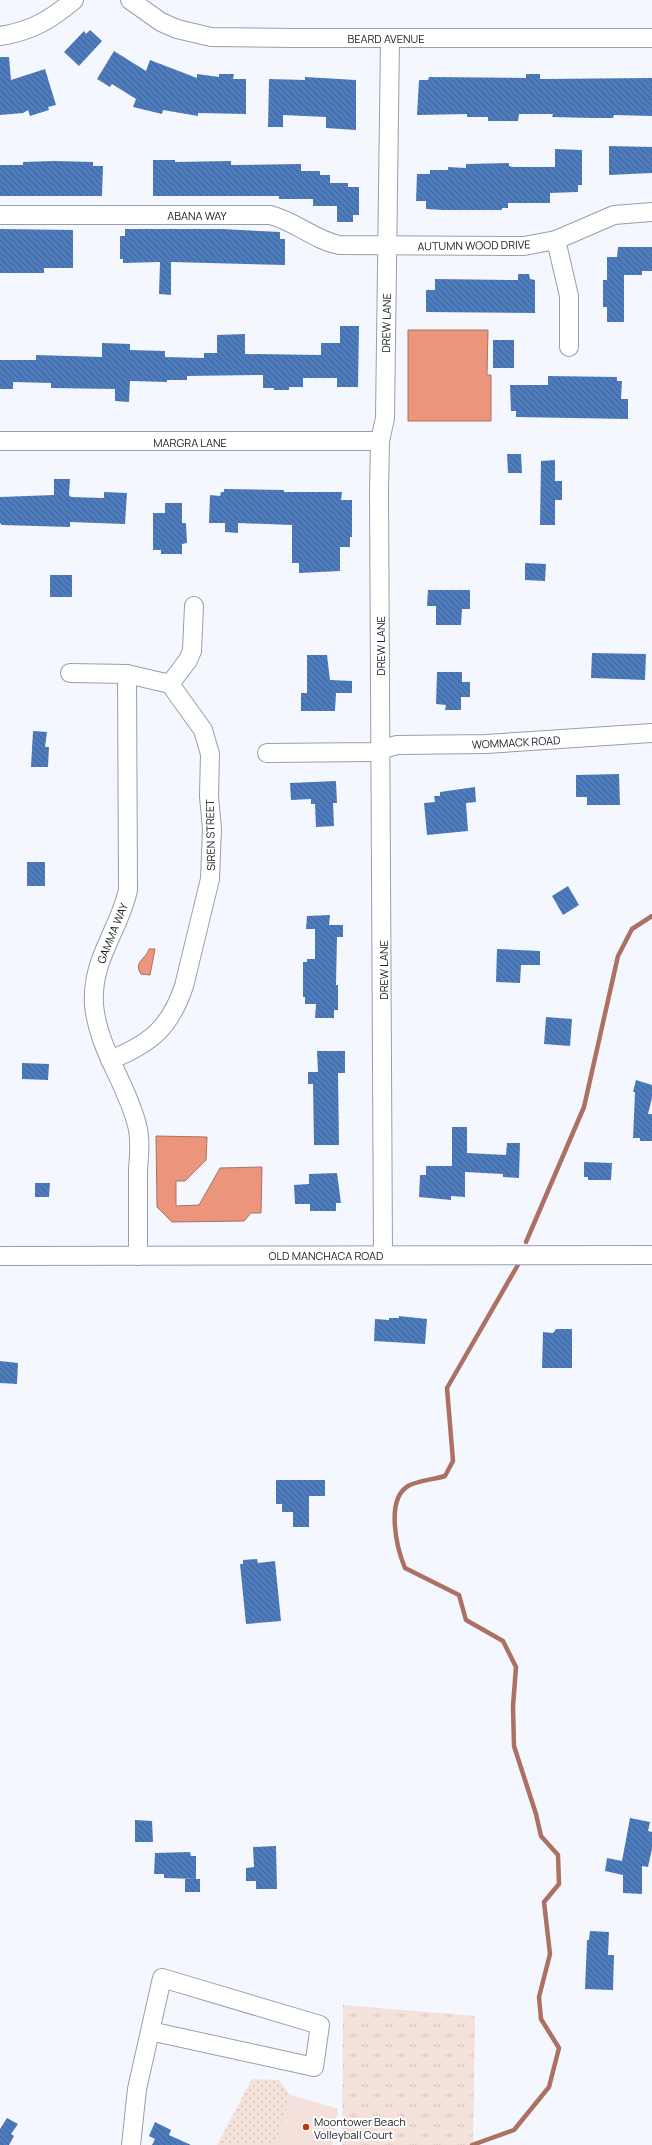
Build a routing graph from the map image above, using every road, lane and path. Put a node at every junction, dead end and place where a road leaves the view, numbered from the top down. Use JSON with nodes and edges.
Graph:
{"nodes":[{"id":1,"x":74,"y":0,"type":"edge"},
{"id":2,"x":130,"y":0,"type":"edge"},
{"id":3,"x":0,"y":36,"type":"edge"},
{"id":4,"x":390,"y":38,"type":"junction"},
{"id":5,"x":652,"y":38,"type":"edge"},
{"id":6,"x":652,"y":212,"type":"edge"},
{"id":7,"x":0,"y":215,"type":"edge"},
{"id":8,"x":556,"y":240,"type":"junction"},
{"id":9,"x":387,"y":246,"type":"junction"},
{"id":10,"x":569,"y":347,"type":"dead end"},
{"id":11,"x":0,"y":441,"type":"edge"},
{"id":12,"x":380,"y":441,"type":"junction"},
{"id":13,"x":194,"y":606,"type":"dead end"},
{"id":14,"x":70,"y":673,"type":"dead end"},
{"id":15,"x":127,"y":674,"type":"junction"},
{"id":16,"x":170,"y":684,"type":"junction"},
{"id":17,"x":652,"y":733,"type":"edge"},
{"id":18,"x":380,"y":750,"type":"junction"},
{"id":19,"x":267,"y":753,"type":"dead end"},
{"id":20,"x":110,"y":1060,"type":"junction"},
{"id":21,"x":383,"y":1255,"type":"junction"},
{"id":22,"x":652,"y":1255,"type":"edge"},
{"id":23,"x":0,"y":1256,"type":"edge"},
{"id":24,"x":138,"y":1256,"type":"junction"},
{"id":25,"x":150,"y":2031,"type":"junction"},
{"id":26,"x":131,"y":2145,"type":"edge"}],
"edges":[{"from":1,"to":3,"type":"street"},
{"from":2,"to":4,"type":"street","name":"BEARD AVENUE"},
{"from":4,"to":5,"type":"street","name":"BEARD AVENUE"},
{"from":4,"to":9,"type":"street","name":"DREW LANE"},
{"from":6,"to":8,"type":"street","name":"AUTUMN WOOD DRIVE"},
{"from":7,"to":9,"type":"street","name":"ABANA WAY"},
{"from":8,"to":9,"type":"street","name":"AUTUMN WOOD DRIVE"},
{"from":8,"to":10,"type":"street"},
{"from":9,"to":12,"type":"street","name":"DREW LANE"},
{"from":11,"to":12,"type":"street","name":"MARGRA LANE"},
{"from":12,"to":18,"type":"street","name":"DREW LANE"},
{"from":13,"to":16,"type":"street"},
{"from":14,"to":15,"type":"street"},
{"from":15,"to":16,"type":"street"},
{"from":15,"to":20,"type":"street","name":"GAMMA WAY"},
{"from":16,"to":20,"type":"street","name":"SIREN STREET"},
{"from":17,"to":18,"type":"street","name":"WOMMACK ROAD"},
{"from":18,"to":19,"type":"street","name":"WOMMACK ROAD"},
{"from":18,"to":21,"type":"street","name":"DREW LANE"},
{"from":20,"to":24,"type":"street","name":"GAMMA WAY"},
{"from":21,"to":22,"type":"street","name":"OLD MANCHACA ROAD"},
{"from":21,"to":24,"type":"street","name":"OLD MANCHACA ROAD"},
{"from":23,"to":24,"type":"street","name":"OLD MANCHACA ROAD"},
{"from":25,"to":25,"type":"street"},
{"from":25,"to":26,"type":"street"}]}
